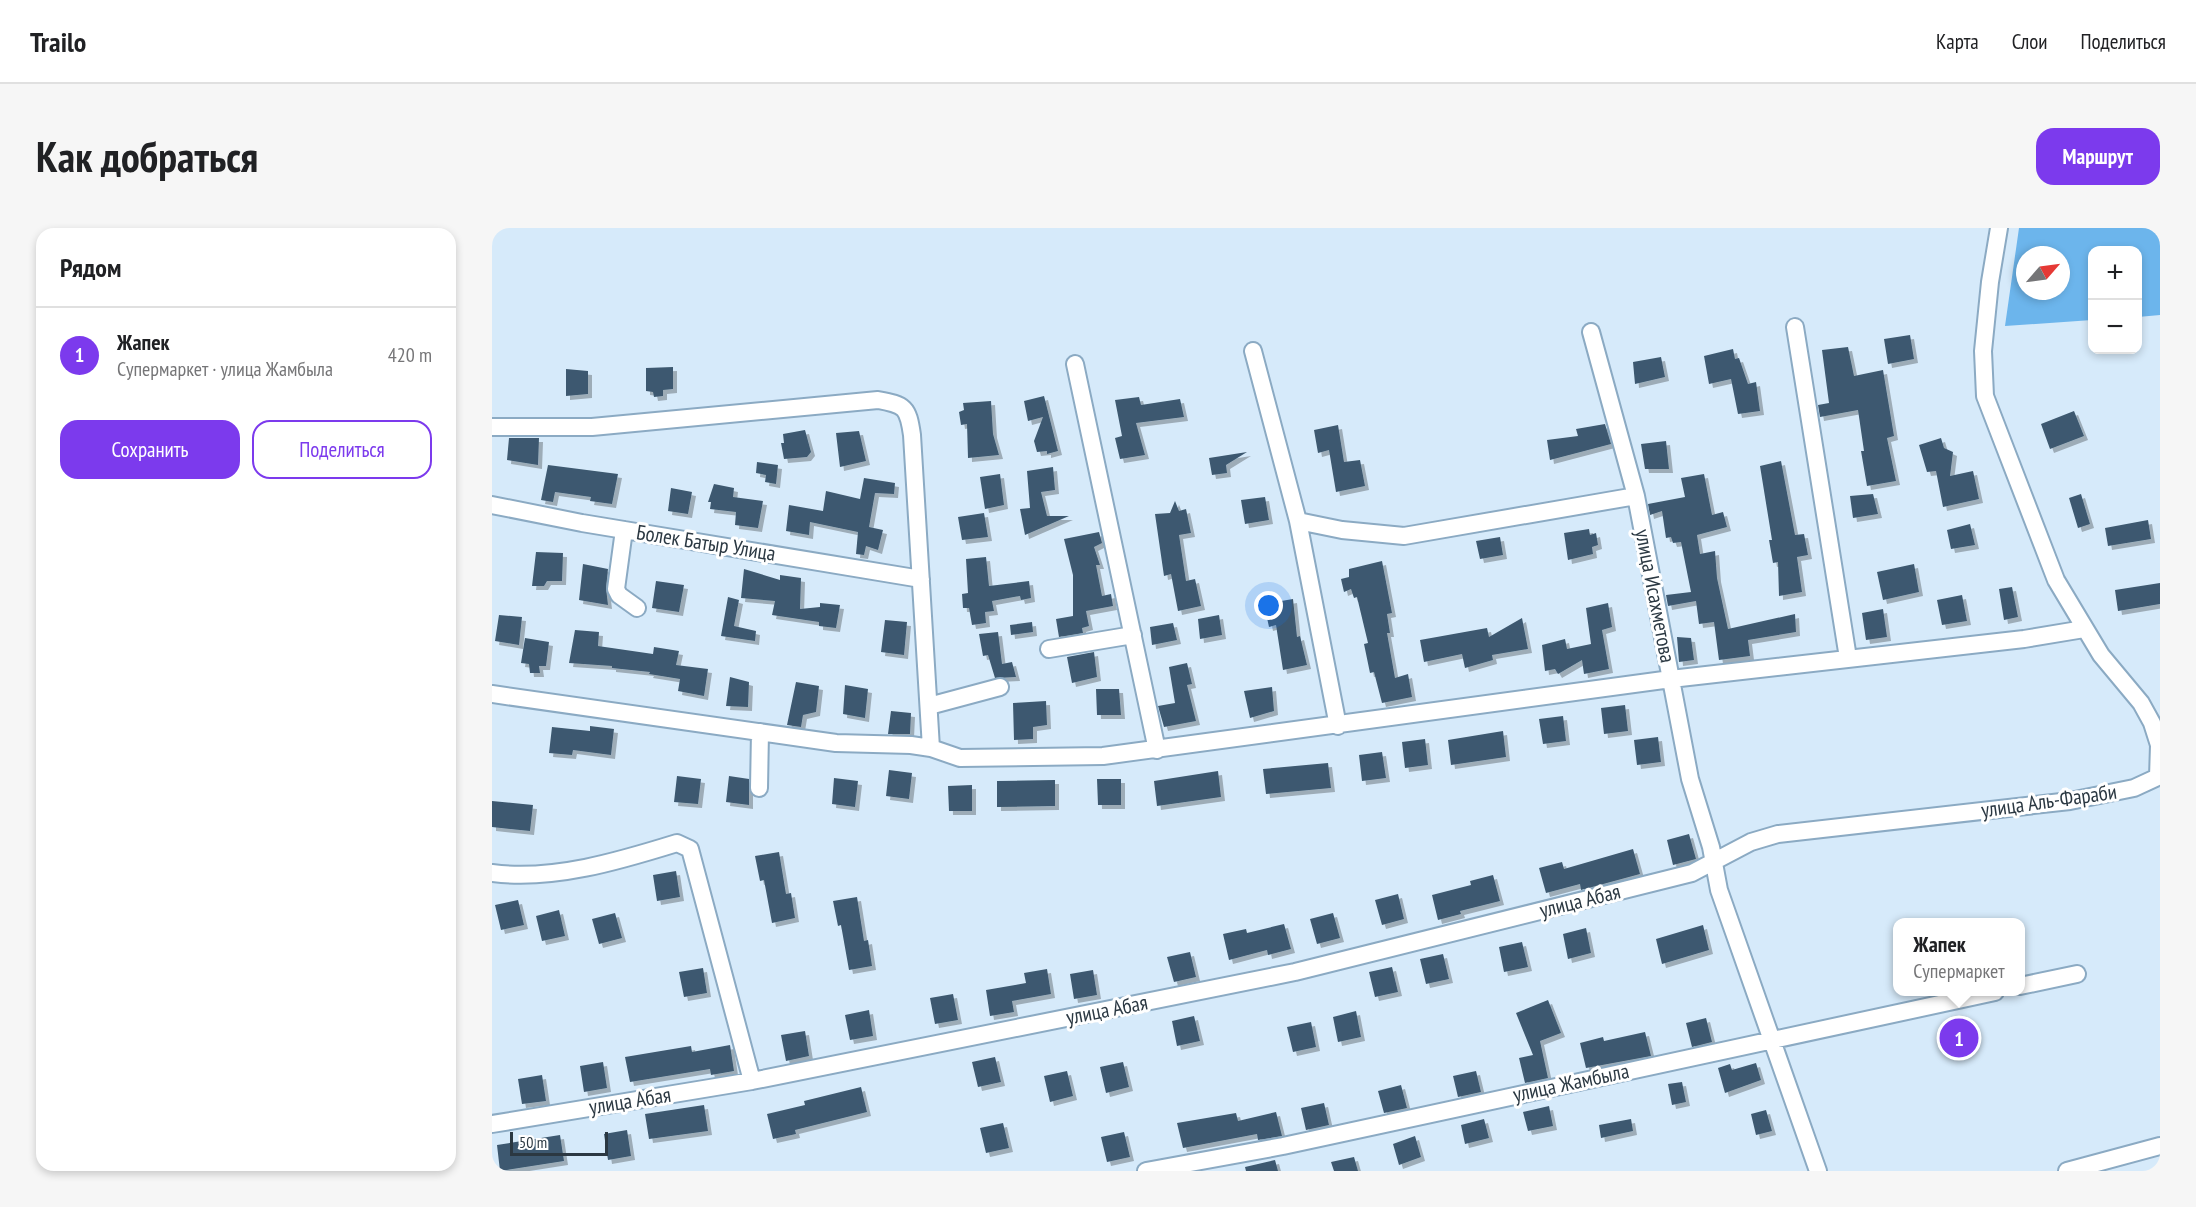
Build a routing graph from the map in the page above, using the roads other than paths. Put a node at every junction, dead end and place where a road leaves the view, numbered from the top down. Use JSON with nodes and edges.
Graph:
{"nodes":[{"id":1,"x":1999,"y":228,"type":"edge"},
{"id":2,"x":1795,"y":327,"type":"dead end"},
{"id":3,"x":1591,"y":332,"type":"dead end"},
{"id":4,"x":1253,"y":351,"type":"dead end"},
{"id":5,"x":1075,"y":364,"type":"dead end"},
{"id":6,"x":492,"y":427,"type":"edge"},
{"id":7,"x":1636,"y":496,"type":"junction"},
{"id":8,"x":492,"y":505,"type":"edge"},
{"id":9,"x":1298,"y":521,"type":"junction"},
{"id":10,"x":624,"y":530,"type":"junction"},
{"id":11,"x":921,"y":579,"type":"junction"},
{"id":12,"x":637,"y":608,"type":"dead end"},
{"id":13,"x":2084,"y":629,"type":"junction"},
{"id":14,"x":1133,"y":634,"type":"junction"},
{"id":15,"x":1049,"y":649,"type":"dead end"},
{"id":16,"x":1848,"y":658,"type":"junction"},
{"id":17,"x":1671,"y":679,"type":"junction"},
{"id":18,"x":1000,"y":687,"type":"dead end"},
{"id":19,"x":492,"y":694,"type":"edge"},
{"id":20,"x":929,"y":706,"type":"junction"},
{"id":21,"x":1338,"y":726,"type":"junction"},
{"id":22,"x":760,"y":732,"type":"junction"},
{"id":23,"x":931,"y":748,"type":"junction"},
{"id":24,"x":1157,"y":750,"type":"junction"},
{"id":25,"x":2159,"y":778,"type":"edge"},
{"id":26,"x":759,"y":788,"type":"dead end"},
{"id":27,"x":1714,"y":862,"type":"junction"},
{"id":28,"x":492,"y":873,"type":"edge"},
{"id":29,"x":2077,"y":974,"type":"dead end"},
{"id":30,"x":2025,"y":985,"type":"edge"},
{"id":31,"x":1976,"y":996,"type":"edge"},
{"id":32,"x":1770,"y":1039,"type":"junction"},
{"id":33,"x":752,"y":1082,"type":"junction"},
{"id":34,"x":492,"y":1124,"type":"edge"},
{"id":35,"x":2160,"y":1146,"type":"edge"},
{"id":36,"x":1146,"y":1171,"type":"edge"},
{"id":37,"x":1818,"y":1171,"type":"edge"},
{"id":38,"x":2067,"y":1171,"type":"edge"}],
"edges":[{"from":1,"to":13,"type":"street","name":"улица Аль-Фараби"},
{"from":2,"to":16,"type":"street"},
{"from":3,"to":7,"type":"street","name":"улица Исахметова"},
{"from":4,"to":9,"type":"street"},
{"from":5,"to":14,"type":"street"},
{"from":6,"to":11,"type":"street"},
{"from":7,"to":9,"type":"street"},
{"from":7,"to":17,"type":"street","name":"улица Исахметова"},
{"from":8,"to":10,"type":"street","name":"Болек Батыр Улица"},
{"from":9,"to":21,"type":"street"},
{"from":10,"to":11,"type":"street","name":"Болек Батыр Улица"},
{"from":10,"to":12,"type":"street"},
{"from":11,"to":20,"type":"street"},
{"from":13,"to":16,"type":"street"},
{"from":13,"to":25,"type":"street","name":"улица Аль-Фараби"},
{"from":14,"to":15,"type":"street"},
{"from":14,"to":24,"type":"street"},
{"from":16,"to":17,"type":"street"},
{"from":17,"to":21,"type":"street"},
{"from":17,"to":27,"type":"street","name":"улица Исахметова"},
{"from":18,"to":20,"type":"street"},
{"from":19,"to":22,"type":"street"},
{"from":20,"to":23,"type":"street"},
{"from":21,"to":24,"type":"street"},
{"from":22,"to":23,"type":"street"},
{"from":22,"to":26,"type":"street"},
{"from":23,"to":24,"type":"street"},
{"from":25,"to":27,"type":"street","name":"улица Аль-Фараби"},
{"from":27,"to":32,"type":"street"},
{"from":27,"to":33,"type":"street","name":"улица Абая"},
{"from":28,"to":33,"type":"street"},
{"from":29,"to":30,"type":"street"},
{"from":31,"to":32,"type":"street","name":"улица Жамбыла"},
{"from":32,"to":36,"type":"street","name":"улица Жамбыла"},
{"from":32,"to":37,"type":"street"},
{"from":33,"to":34,"type":"street","name":"улица Абая"},
{"from":35,"to":38,"type":"street"}]}
